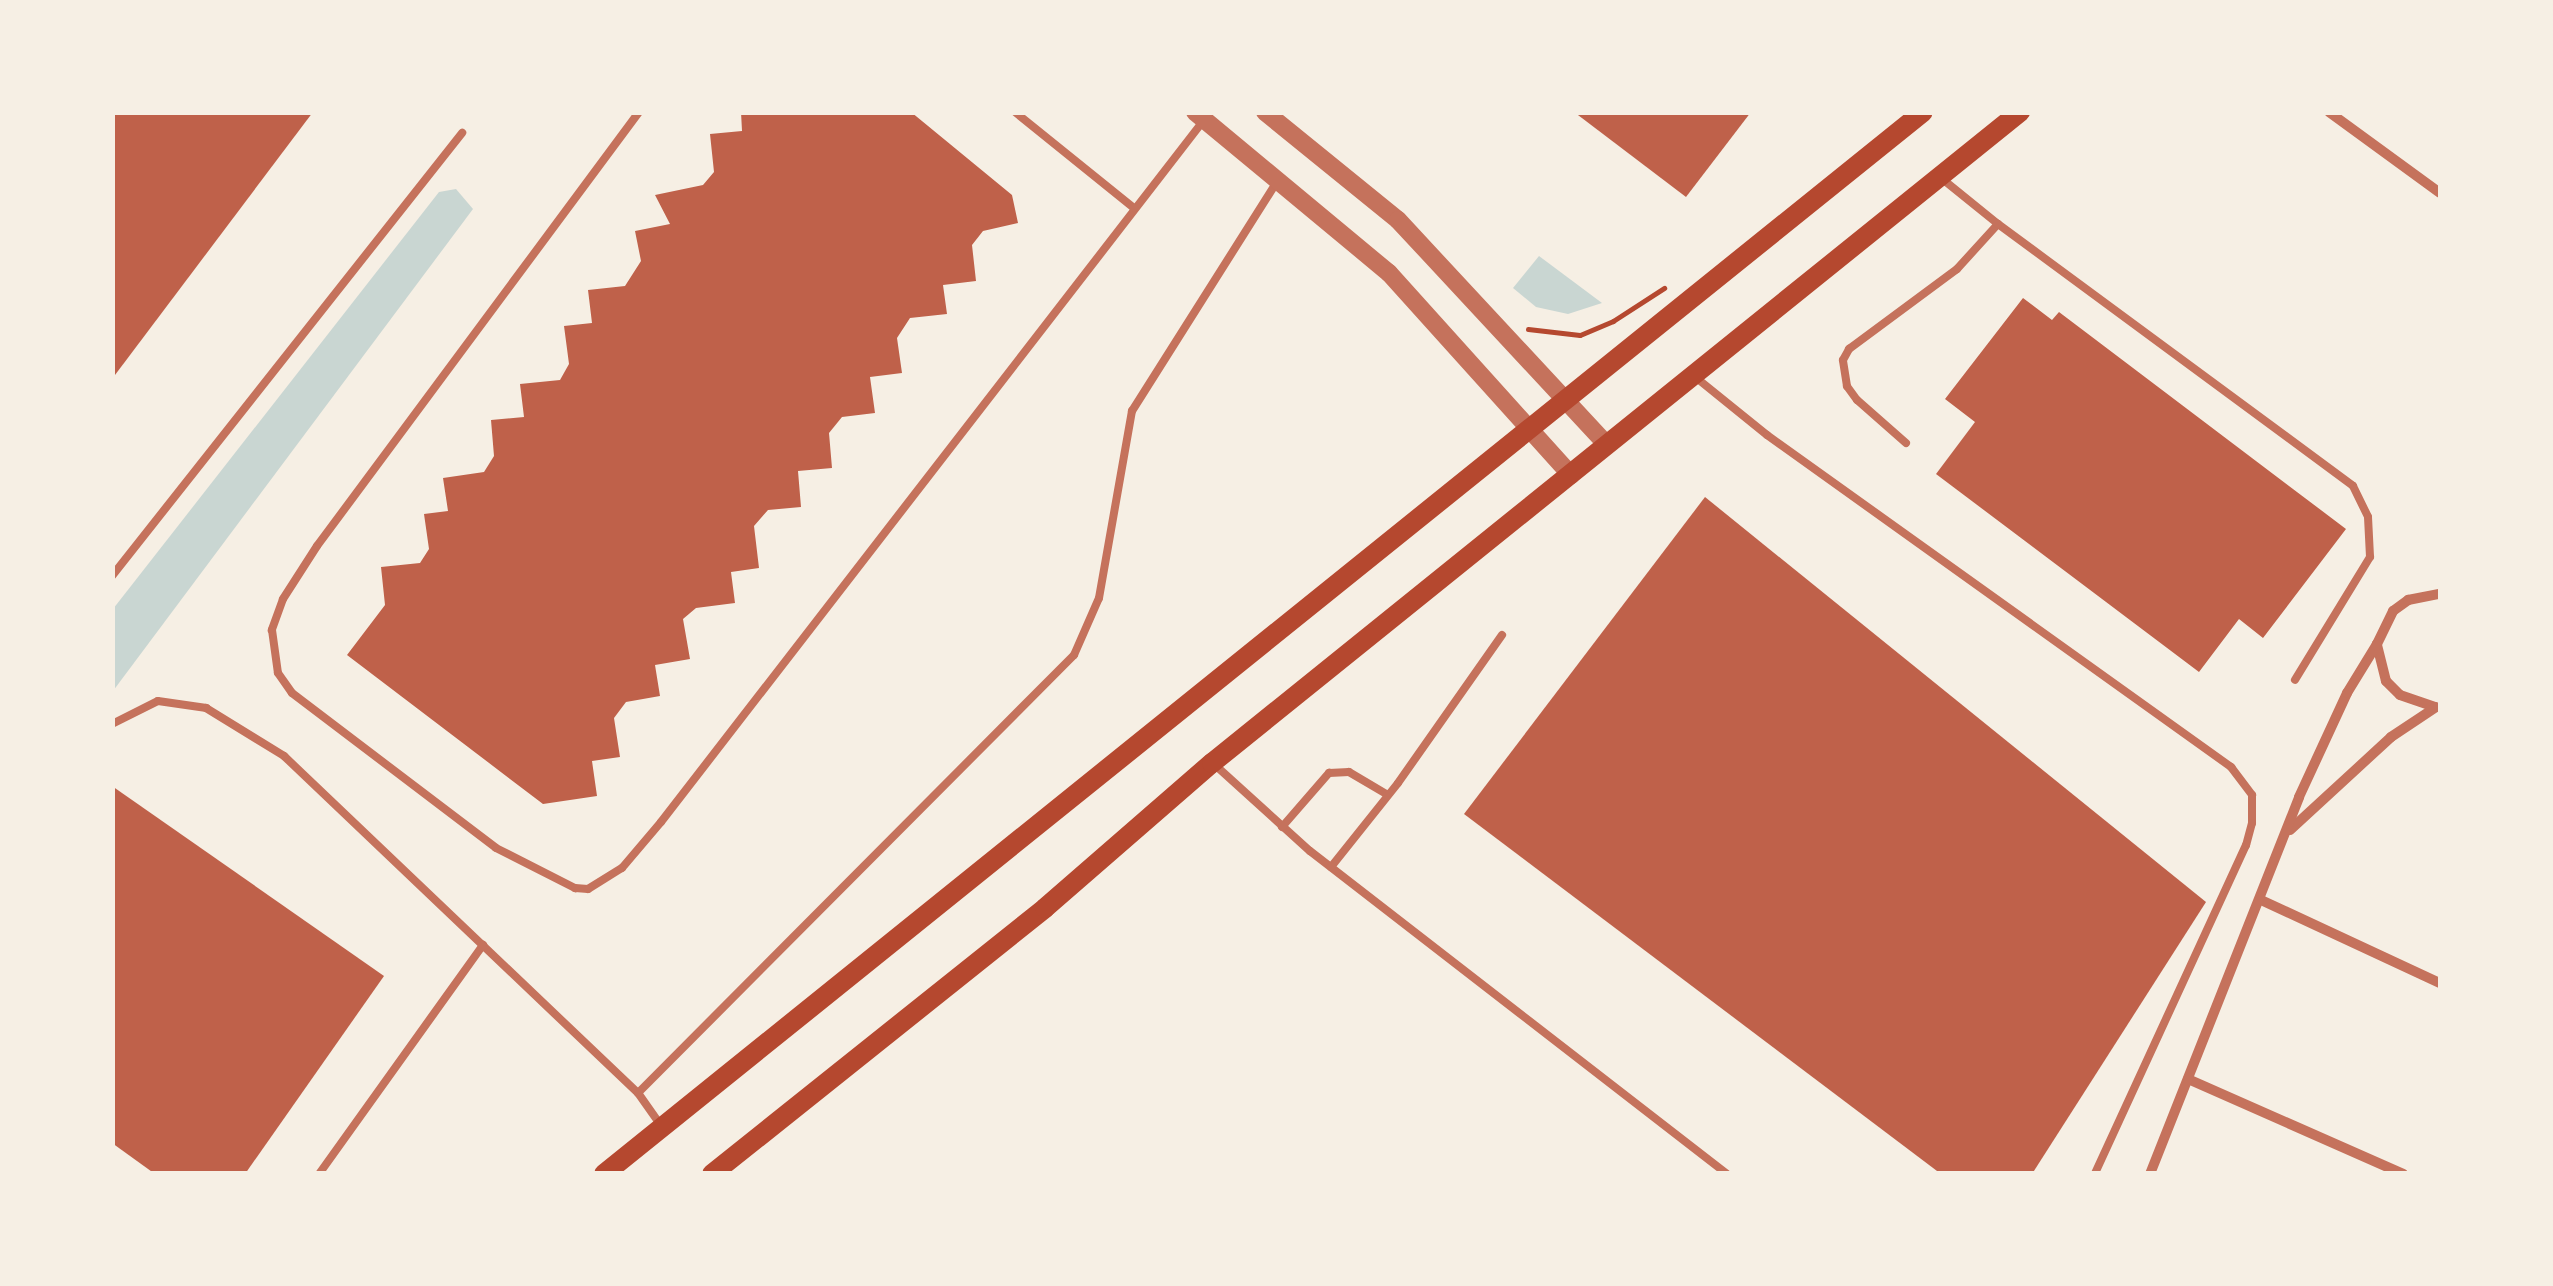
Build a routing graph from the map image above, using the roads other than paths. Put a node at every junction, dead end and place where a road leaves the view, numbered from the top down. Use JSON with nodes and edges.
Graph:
{"nodes":[{"id":1,"x":640,"y":112,"type":"edge"},
{"id":2,"x":1015,"y":112,"type":"edge"},
{"id":3,"x":1265,"y":112,"type":"edge"},
{"id":4,"x":1923,"y":112,"type":"edge"},
{"id":5,"x":2020,"y":112,"type":"edge"},
{"id":6,"x":2329,"y":112,"type":"edge"},
{"id":7,"x":1200,"y":116,"type":"edge"},
{"id":8,"x":462,"y":133,"type":"dead end"},
{"id":9,"x":1940,"y":177,"type":"junction"},
{"id":10,"x":1279,"y":179,"type":"junction"},
{"id":11,"x":2440,"y":193,"type":"edge"},
{"id":12,"x":1134,"y":208,"type":"junction"},
{"id":13,"x":1998,"y":224,"type":"junction"},
{"id":14,"x":1694,"y":376,"type":"junction"},
{"id":15,"x":1566,"y":399,"type":"junction"},
{"id":16,"x":1529,"y":429,"type":"junction"},
{"id":17,"x":1906,"y":443,"type":"dead end"},
{"id":18,"x":1607,"y":445,"type":"junction"},
{"id":19,"x":1570,"y":475,"type":"junction"},
{"id":20,"x":112,"y":576,"type":"edge"},
{"id":21,"x":2440,"y":594,"type":"edge"},
{"id":22,"x":1502,"y":635,"type":"dead end"},
{"id":23,"x":2377,"y":644,"type":"junction"},
{"id":24,"x":2295,"y":680,"type":"dead end"},
{"id":25,"x":2438,"y":707,"type":"edge"},
{"id":26,"x":112,"y":724,"type":"edge"},
{"id":27,"x":1212,"y":763,"type":"junction"},
{"id":28,"x":1388,"y":795,"type":"junction"},
{"id":29,"x":1282,"y":828,"type":"junction"},
{"id":30,"x":2290,"y":830,"type":"junction"},
{"id":31,"x":1331,"y":867,"type":"junction"},
{"id":32,"x":2261,"y":900,"type":"junction"},
{"id":33,"x":483,"y":945,"type":"junction"},
{"id":34,"x":2440,"y":983,"type":"edge"},
{"id":35,"x":2188,"y":1079,"type":"junction"},
{"id":36,"x":638,"y":1093,"type":"junction"},
{"id":37,"x":662,"y":1127,"type":"junction"},
{"id":38,"x":319,"y":1174,"type":"edge"},
{"id":39,"x":604,"y":1174,"type":"edge"},
{"id":40,"x":712,"y":1174,"type":"edge"},
{"id":41,"x":1727,"y":1174,"type":"edge"},
{"id":42,"x":2095,"y":1174,"type":"edge"},
{"id":43,"x":2150,"y":1174,"type":"edge"},
{"id":44,"x":2402,"y":1174,"type":"edge"}],
"edges":[{"from":1,"to":12,"type":"lane"},
{"from":2,"to":12,"type":"lane"},
{"from":3,"to":15,"type":"street"},
{"from":4,"to":15,"type":"main road"},
{"from":5,"to":9,"type":"main road"},
{"from":6,"to":11,"type":"street"},
{"from":7,"to":10,"type":"street"},
{"from":7,"to":12,"type":"lane"},
{"from":8,"to":20,"type":"lane"},
{"from":9,"to":13,"type":"lane"},
{"from":9,"to":14,"type":"main road"},
{"from":10,"to":16,"type":"street"},
{"from":10,"to":36,"type":"lane"},
{"from":13,"to":17,"type":"lane"},
{"from":13,"to":24,"type":"lane"},
{"from":14,"to":18,"type":"main road"},
{"from":14,"to":42,"type":"lane"},
{"from":15,"to":16,"type":"main road"},
{"from":15,"to":18,"type":"street"},
{"from":16,"to":19,"type":"street"},
{"from":16,"to":37,"type":"main road"},
{"from":18,"to":19,"type":"main road"},
{"from":19,"to":27,"type":"main road"},
{"from":21,"to":23,"type":"street"},
{"from":22,"to":28,"type":"lane"},
{"from":23,"to":25,"type":"street"},
{"from":23,"to":30,"type":"street"},
{"from":25,"to":30,"type":"street"},
{"from":26,"to":33,"type":"lane"},
{"from":27,"to":29,"type":"lane"},
{"from":27,"to":40,"type":"main road"},
{"from":28,"to":29,"type":"lane"},
{"from":28,"to":31,"type":"lane"},
{"from":29,"to":31,"type":"lane"},
{"from":30,"to":32,"type":"street"},
{"from":31,"to":41,"type":"lane"},
{"from":32,"to":34,"type":"street"},
{"from":32,"to":35,"type":"street"},
{"from":33,"to":36,"type":"lane"},
{"from":33,"to":38,"type":"lane"},
{"from":35,"to":43,"type":"street"},
{"from":35,"to":44,"type":"street"},
{"from":36,"to":37,"type":"lane"},
{"from":37,"to":39,"type":"main road"}]}
